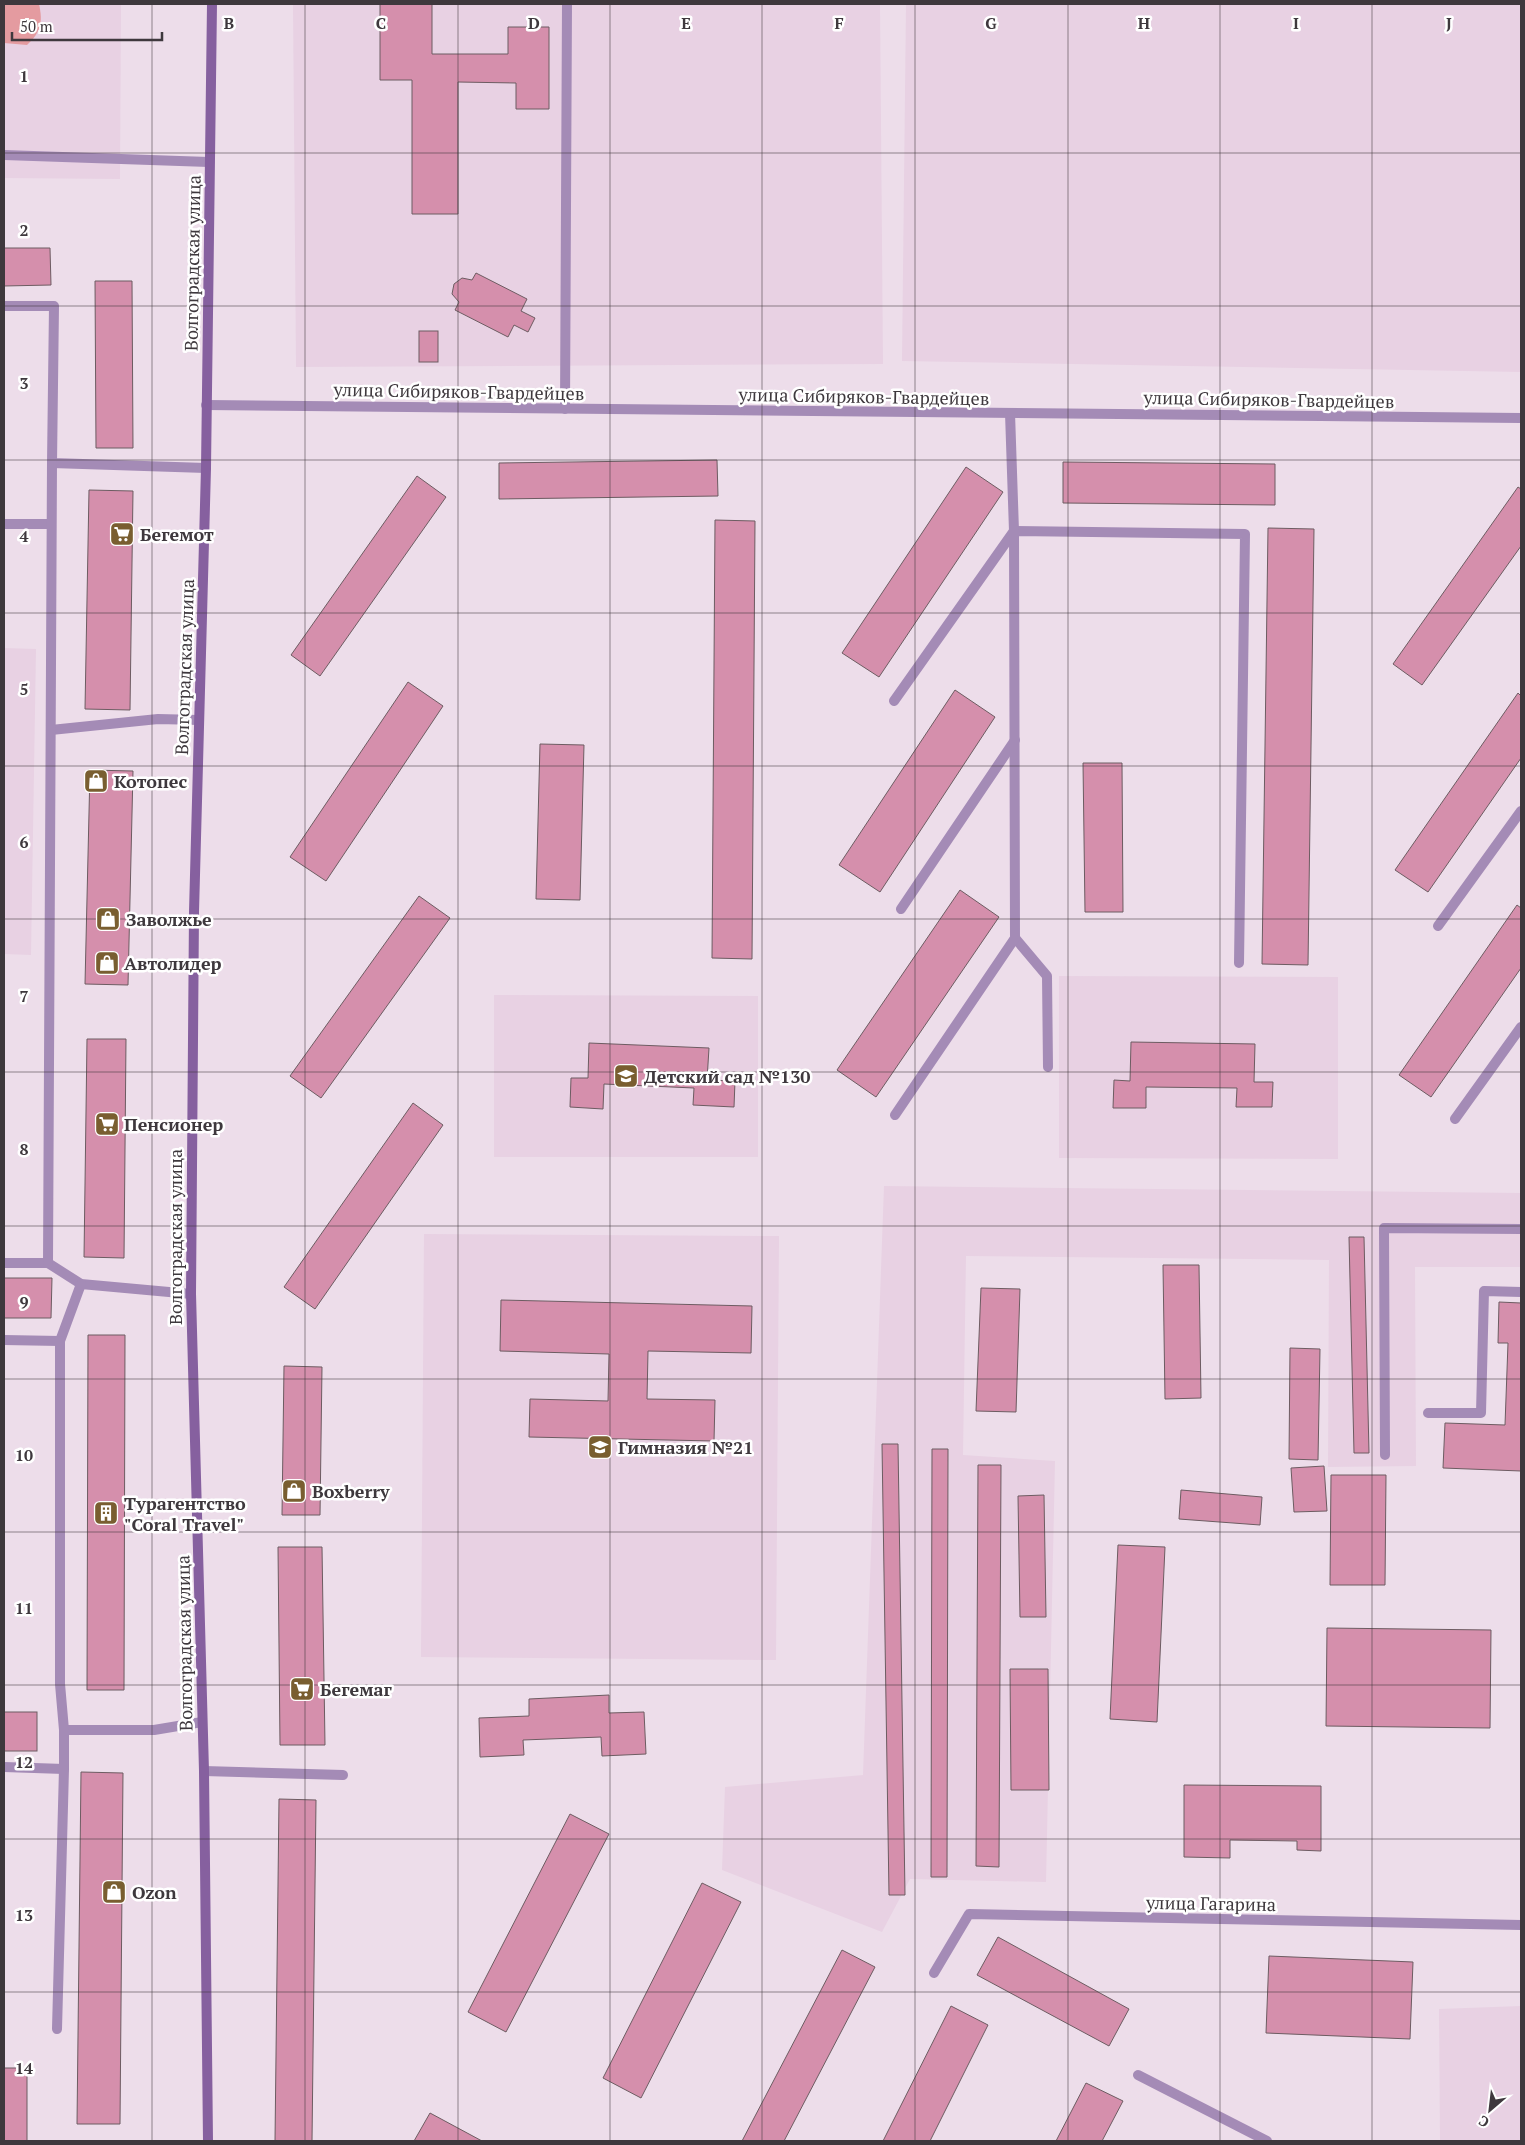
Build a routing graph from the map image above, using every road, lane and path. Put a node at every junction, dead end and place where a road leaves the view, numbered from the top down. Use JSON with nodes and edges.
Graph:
{"nodes":[{"id":1,"x":212,"y":4,"type":"edge"},
{"id":2,"x":567,"y":4,"type":"edge"},
{"id":3,"x":4,"y":155,"type":"edge"},
{"id":4,"x":209,"y":162,"type":"junction"},
{"id":5,"x":4,"y":306,"type":"edge"},
{"id":6,"x":206,"y":404,"type":"junction"},
{"id":7,"x":565,"y":409,"type":"junction"},
{"id":8,"x":1010,"y":413,"type":"junction"},
{"id":9,"x":1521,"y":418,"type":"edge"},
{"id":10,"x":52,"y":463,"type":"junction"},
{"id":11,"x":206,"y":468,"type":"junction"},
{"id":12,"x":4,"y":524,"type":"edge"},
{"id":13,"x":51,"y":524,"type":"junction"},
{"id":14,"x":1014,"y":531,"type":"junction"},
{"id":15,"x":894,"y":701,"type":"dead end"},
{"id":16,"x":199,"y":720,"type":"junction"},
{"id":17,"x":51,"y":730,"type":"junction"},
{"id":18,"x":1015,"y":740,"type":"junction"},
{"id":19,"x":1521,"y":811,"type":"edge"},
{"id":20,"x":901,"y":910,"type":"dead end"},
{"id":21,"x":1438,"y":926,"type":"dead end"},
{"id":22,"x":1014,"y":938,"type":"junction"},
{"id":23,"x":1239,"y":962,"type":"dead end"},
{"id":24,"x":1521,"y":1027,"type":"edge"},
{"id":25,"x":1048,"y":1067,"type":"dead end"},
{"id":26,"x":895,"y":1115,"type":"dead end"},
{"id":27,"x":1455,"y":1119,"type":"dead end"},
{"id":28,"x":1521,"y":1228,"type":"edge"},
{"id":29,"x":4,"y":1262,"type":"edge"},
{"id":30,"x":48,"y":1263,"type":"junction"},
{"id":31,"x":81,"y":1284,"type":"junction"},
{"id":32,"x":1521,"y":1292,"type":"edge"},
{"id":33,"x":190,"y":1294,"type":"junction"},
{"id":34,"x":4,"y":1340,"type":"edge"},
{"id":35,"x":60,"y":1341,"type":"junction"},
{"id":36,"x":1428,"y":1413,"type":"dead end"},
{"id":37,"x":1385,"y":1455,"type":"dead end"},
{"id":38,"x":202,"y":1722,"type":"junction"},
{"id":39,"x":64,"y":1730,"type":"junction"},
{"id":40,"x":4,"y":1767,"type":"edge"},
{"id":41,"x":64,"y":1769,"type":"junction"},
{"id":42,"x":204,"y":1771,"type":"junction"},
{"id":43,"x":343,"y":1775,"type":"dead end"},
{"id":44,"x":1521,"y":1926,"type":"edge"},
{"id":45,"x":934,"y":1973,"type":"dead end"},
{"id":46,"x":57,"y":2029,"type":"dead end"},
{"id":47,"x":1138,"y":2075,"type":"dead end"},
{"id":48,"x":208,"y":2141,"type":"edge"},
{"id":49,"x":1267,"y":2141,"type":"edge"}],
"edges":[{"from":1,"to":4,"type":"main road","name":"Волгоградская улица"},
{"from":2,"to":7,"type":"street"},
{"from":3,"to":4,"type":"street"},
{"from":4,"to":6,"type":"main road","name":"Волгоградская улица"},
{"from":5,"to":10,"type":"street"},
{"from":6,"to":7,"type":"street","name":"улица Сибиряков-Гвардейцев"},
{"from":6,"to":11,"type":"main road","name":"Волгоградская улица"},
{"from":7,"to":8,"type":"street","name":"улица Сибиряков-Гвардейцев"},
{"from":8,"to":9,"type":"street","name":"улица Сибиряков-Гвардейцев"},
{"from":8,"to":14,"type":"street"},
{"from":10,"to":11,"type":"street"},
{"from":10,"to":13,"type":"street"},
{"from":11,"to":16,"type":"main road","name":"Волгоградская улица"},
{"from":12,"to":13,"type":"street"},
{"from":13,"to":17,"type":"street"},
{"from":14,"to":15,"type":"street"},
{"from":14,"to":18,"type":"street"},
{"from":14,"to":23,"type":"street"},
{"from":16,"to":17,"type":"street"},
{"from":16,"to":33,"type":"main road","name":"Волгоградская улица"},
{"from":17,"to":30,"type":"street"},
{"from":18,"to":20,"type":"street"},
{"from":18,"to":22,"type":"street"},
{"from":19,"to":21,"type":"street"},
{"from":22,"to":25,"type":"street"},
{"from":22,"to":26,"type":"street"},
{"from":24,"to":27,"type":"street"},
{"from":28,"to":37,"type":"street"},
{"from":29,"to":30,"type":"street"},
{"from":30,"to":31,"type":"street"},
{"from":31,"to":33,"type":"street"},
{"from":31,"to":35,"type":"street"},
{"from":32,"to":36,"type":"street"},
{"from":33,"to":38,"type":"main road","name":"Волгоградская улица"},
{"from":34,"to":35,"type":"street"},
{"from":35,"to":39,"type":"street"},
{"from":38,"to":39,"type":"street"},
{"from":38,"to":42,"type":"main road","name":"Волгоградская улица"},
{"from":39,"to":41,"type":"street"},
{"from":40,"to":41,"type":"street"},
{"from":41,"to":46,"type":"street"},
{"from":42,"to":43,"type":"street"},
{"from":42,"to":48,"type":"main road","name":"Волгоградская улица"},
{"from":44,"to":45,"type":"street","name":"улица Гагарина"},
{"from":47,"to":49,"type":"street"}]}
